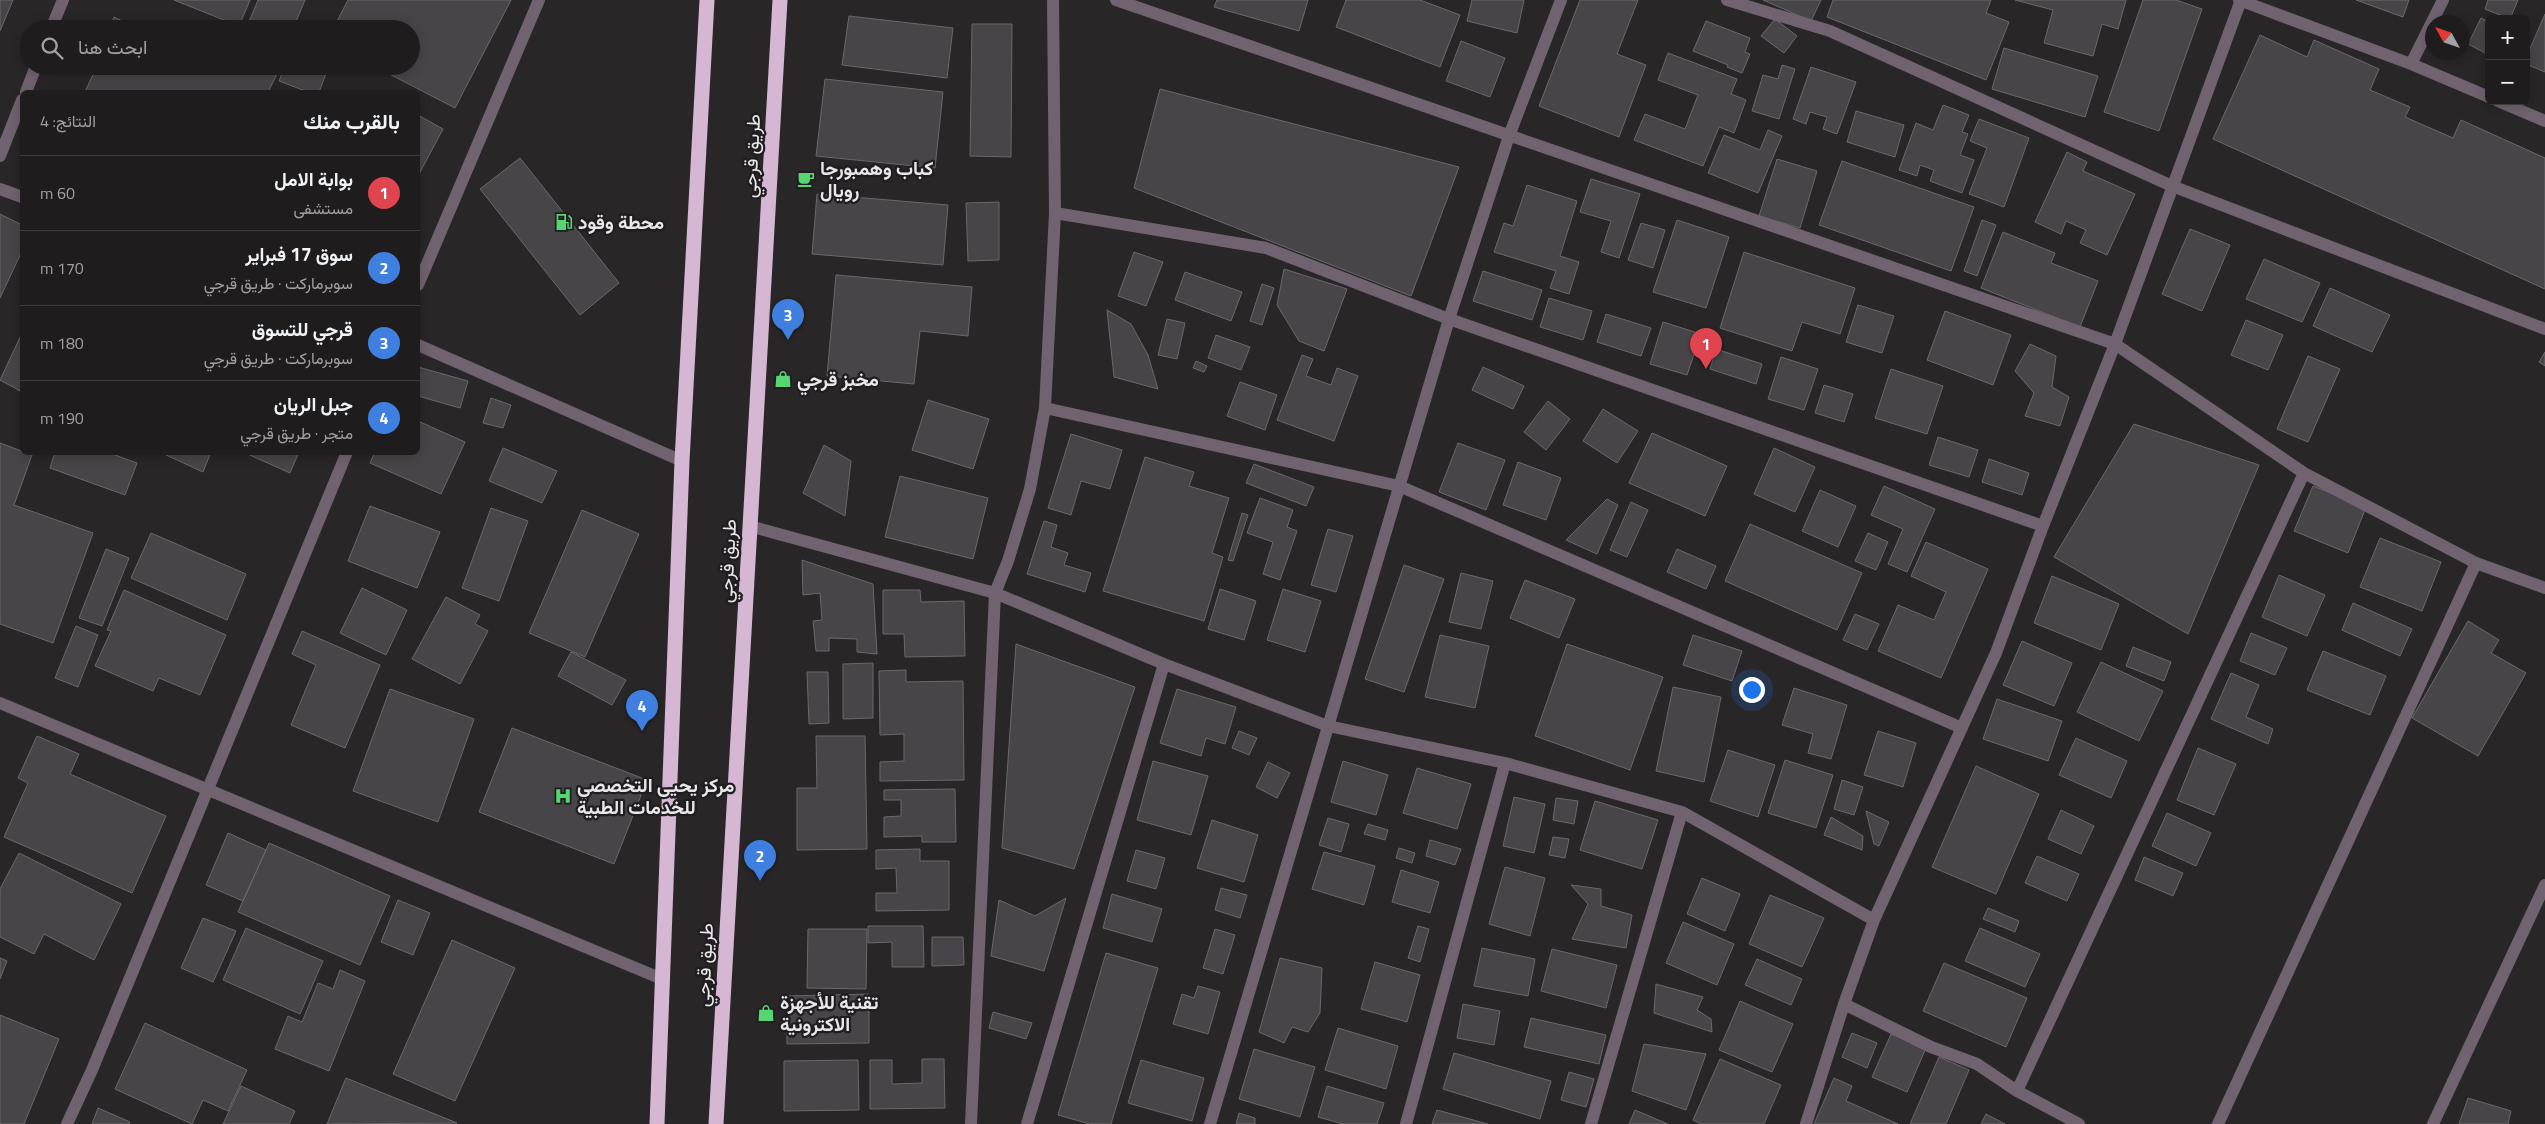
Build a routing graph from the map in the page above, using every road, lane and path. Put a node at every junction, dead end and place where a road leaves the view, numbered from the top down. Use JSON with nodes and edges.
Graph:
{"nodes":[{"id":1,"x":63,"y":0,"type":"edge"},
{"id":2,"x":539,"y":0,"type":"edge"},
{"id":3,"x":706,"y":0,"type":"edge"},
{"id":4,"x":780,"y":0,"type":"edge"},
{"id":5,"x":1053,"y":0,"type":"edge"},
{"id":6,"x":1116,"y":0,"type":"edge"},
{"id":7,"x":1561,"y":0,"type":"edge"},
{"id":8,"x":1727,"y":0,"type":"edge"},
{"id":9,"x":2241,"y":0,"type":"edge"},
{"id":10,"x":2443,"y":0,"type":"edge"},
{"id":11,"x":55,"y":20,"type":"edge"},
{"id":12,"x":2410,"y":64,"type":"junction"},
{"id":13,"x":33,"y":75,"type":"edge"},
{"id":14,"x":27,"y":90,"type":"edge"},
{"id":15,"x":2485,"y":95,"type":"edge"},
{"id":16,"x":20,"y":105,"type":"edge"},
{"id":17,"x":2507,"y":105,"type":"edge"},
{"id":18,"x":2545,"y":121,"type":"edge"},
{"id":19,"x":1508,"y":136,"type":"junction"},
{"id":20,"x":0,"y":156,"type":"edge"},
{"id":21,"x":2172,"y":186,"type":"junction"},
{"id":22,"x":0,"y":189,"type":"edge"},
{"id":23,"x":20,"y":197,"type":"edge"},
{"id":24,"x":1055,"y":212,"type":"junction"},
{"id":25,"x":420,"y":281,"type":"edge"},
{"id":26,"x":1449,"y":319,"type":"junction"},
{"id":27,"x":2545,"y":329,"type":"edge"},
{"id":28,"x":2115,"y":344,"type":"junction"},
{"id":29,"x":420,"y":346,"type":"edge"},
{"id":30,"x":1045,"y":408,"type":"junction"},
{"id":31,"x":346,"y":455,"type":"edge"},
{"id":32,"x":682,"y":461,"type":"junction"},
{"id":33,"x":2304,"y":473,"type":"junction"},
{"id":34,"x":1399,"y":486,"type":"junction"},
{"id":35,"x":749,"y":526,"type":"junction"},
{"id":36,"x":2043,"y":526,"type":"junction"},
{"id":37,"x":2476,"y":563,"type":"junction"},
{"id":38,"x":2545,"y":588,"type":"edge"},
{"id":39,"x":995,"y":594,"type":"junction"},
{"id":40,"x":1164,"y":664,"type":"junction"},
{"id":41,"x":0,"y":703,"type":"edge"},
{"id":42,"x":1328,"y":726,"type":"junction"},
{"id":43,"x":1962,"y":728,"type":"junction"},
{"id":44,"x":1505,"y":764,"type":"junction"},
{"id":45,"x":206,"y":790,"type":"junction"},
{"id":46,"x":1682,"y":812,"type":"junction"},
{"id":47,"x":2545,"y":885,"type":"edge"},
{"id":48,"x":1874,"y":920,"type":"junction"},
{"id":49,"x":662,"y":979,"type":"junction"},
{"id":50,"x":1844,"y":1004,"type":"junction"},
{"id":51,"x":2017,"y":1091,"type":"junction"},
{"id":52,"x":67,"y":1124,"type":"edge"},
{"id":53,"x":657,"y":1124,"type":"edge"},
{"id":54,"x":716,"y":1124,"type":"edge"},
{"id":55,"x":971,"y":1124,"type":"edge"},
{"id":56,"x":1027,"y":1124,"type":"edge"},
{"id":57,"x":1210,"y":1124,"type":"edge"},
{"id":58,"x":1406,"y":1124,"type":"edge"},
{"id":59,"x":1591,"y":1124,"type":"edge"},
{"id":60,"x":1806,"y":1124,"type":"edge"},
{"id":61,"x":2079,"y":1124,"type":"edge"},
{"id":62,"x":2218,"y":1124,"type":"edge"},
{"id":63,"x":2434,"y":1124,"type":"edge"}],
"edges":[{"from":1,"to":11,"type":"street"},
{"from":2,"to":25,"type":"street"},
{"from":3,"to":32,"type":"highway"},
{"from":4,"to":35,"type":"highway","name":"طريق قرجي"},
{"from":5,"to":24,"type":"street"},
{"from":6,"to":19,"type":"street"},
{"from":7,"to":19,"type":"street"},
{"from":8,"to":21,"type":"street"},
{"from":9,"to":12,"type":"street"},
{"from":9,"to":21,"type":"street"},
{"from":10,"to":12,"type":"street"},
{"from":12,"to":15,"type":"street"},
{"from":13,"to":14,"type":"street"},
{"from":16,"to":20,"type":"street"},
{"from":17,"to":18,"type":"street"},
{"from":19,"to":26,"type":"street"},
{"from":19,"to":28,"type":"street"},
{"from":21,"to":27,"type":"street"},
{"from":21,"to":28,"type":"street"},
{"from":22,"to":23,"type":"street"},
{"from":24,"to":26,"type":"street"},
{"from":24,"to":30,"type":"street"},
{"from":26,"to":34,"type":"street"},
{"from":26,"to":36,"type":"street"},
{"from":28,"to":33,"type":"street"},
{"from":28,"to":36,"type":"street"},
{"from":29,"to":32,"type":"street"},
{"from":30,"to":34,"type":"street"},
{"from":30,"to":39,"type":"street"},
{"from":31,"to":45,"type":"street"},
{"from":32,"to":49,"type":"highway"},
{"from":33,"to":37,"type":"street"},
{"from":33,"to":51,"type":"street"},
{"from":34,"to":42,"type":"street"},
{"from":34,"to":43,"type":"street"},
{"from":35,"to":39,"type":"street"},
{"from":35,"to":54,"type":"highway","name":"طريق قرجي"},
{"from":36,"to":43,"type":"street"},
{"from":37,"to":38,"type":"street"},
{"from":37,"to":62,"type":"street"},
{"from":39,"to":40,"type":"street"},
{"from":39,"to":55,"type":"street"},
{"from":40,"to":42,"type":"street"},
{"from":40,"to":56,"type":"street"},
{"from":41,"to":45,"type":"street"},
{"from":42,"to":44,"type":"street"},
{"from":42,"to":57,"type":"street"},
{"from":43,"to":48,"type":"street"},
{"from":44,"to":46,"type":"street"},
{"from":44,"to":58,"type":"street"},
{"from":45,"to":49,"type":"street"},
{"from":45,"to":52,"type":"street"},
{"from":46,"to":48,"type":"street"},
{"from":46,"to":59,"type":"street"},
{"from":47,"to":63,"type":"street"},
{"from":48,"to":50,"type":"street"},
{"from":49,"to":53,"type":"highway"},
{"from":50,"to":51,"type":"street"},
{"from":50,"to":60,"type":"street"},
{"from":51,"to":61,"type":"street"}]}
